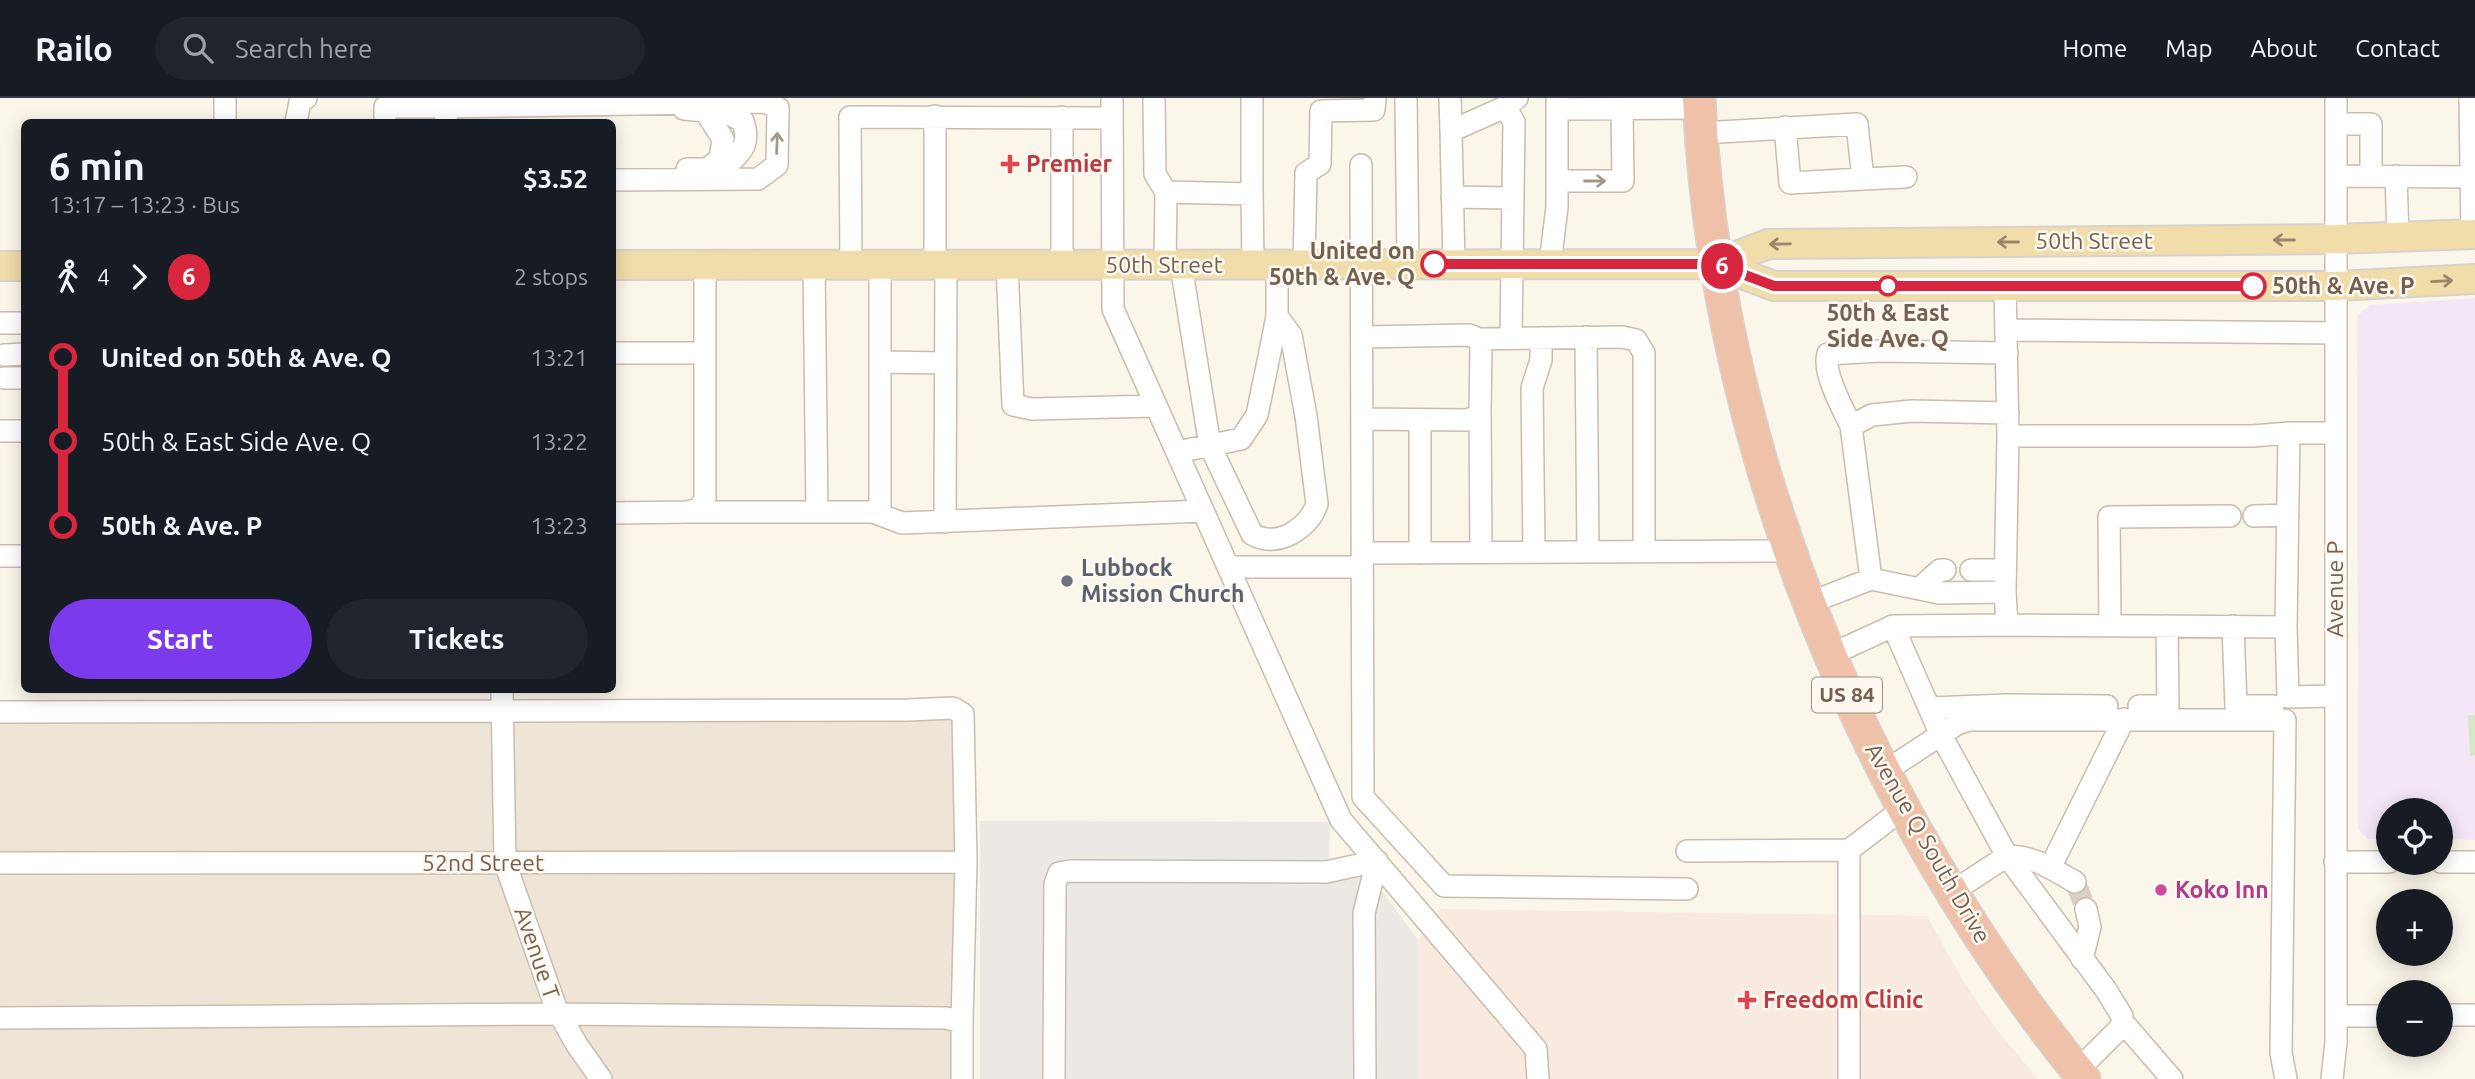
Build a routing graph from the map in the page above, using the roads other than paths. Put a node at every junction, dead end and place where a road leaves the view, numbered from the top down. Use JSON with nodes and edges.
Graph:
{"nodes":[{"id":1,"x":225,"y":98,"type":"edge"},
{"id":2,"x":286,"y":98,"type":"edge"},
{"id":3,"x":306,"y":98,"type":"edge"},
{"id":4,"x":1154,"y":98,"type":"edge"},
{"id":5,"x":1252,"y":98,"type":"edge"},
{"id":6,"x":1375,"y":98,"type":"edge"},
{"id":7,"x":1406,"y":98,"type":"edge"},
{"id":8,"x":1450,"y":98,"type":"edge"},
{"id":9,"x":2336,"y":98,"type":"edge"},
{"id":10,"x":2470,"y":98,"type":"edge"},
{"id":11,"x":1511,"y":103,"type":"edge"},
{"id":12,"x":1313,"y":104,"type":"edge"},
{"id":13,"x":587,"y":105,"type":"junction"},
{"id":14,"x":1560,"y":105,"type":"edge"},
{"id":15,"x":383,"y":106,"type":"edge"},
{"id":16,"x":1112,"y":108,"type":"edge"},
{"id":17,"x":1622,"y":108,"type":"junction"},
{"id":18,"x":446,"y":109,"type":"edge"},
{"id":19,"x":503,"y":109,"type":"edge"},
{"id":20,"x":1700,"y":113,"type":"edge"},
{"id":21,"x":549,"y":114,"type":"edge"},
{"id":22,"x":935,"y":116,"type":"junction"},
{"id":23,"x":1062,"y":117,"type":"junction"},
{"id":24,"x":225,"y":119,"type":"edge"},
{"id":25,"x":286,"y":119,"type":"edge"},
{"id":26,"x":297,"y":119,"type":"edge"},
{"id":27,"x":2336,"y":124,"type":"junction"},
{"id":28,"x":1785,"y":127,"type":"junction"},
{"id":29,"x":1451,"y":131,"type":"junction"},
{"id":30,"x":2472,"y":164,"type":"edge"},
{"id":31,"x":1361,"y":165,"type":"dead end"},
{"id":32,"x":2336,"y":176,"type":"junction"},
{"id":33,"x":2371,"y":176,"type":"junction"},
{"id":34,"x":2396,"y":176,"type":"junction"},
{"id":35,"x":1906,"y":177,"type":"dead end"},
{"id":36,"x":1863,"y":179,"type":"junction"},
{"id":37,"x":616,"y":180,"type":"edge"},
{"id":38,"x":642,"y":180,"type":"junction"},
{"id":39,"x":1562,"y":181,"type":"junction"},
{"id":40,"x":1166,"y":192,"type":"junction"},
{"id":41,"x":1252,"y":194,"type":"junction"},
{"id":42,"x":1452,"y":197,"type":"junction"},
{"id":43,"x":1513,"y":198,"type":"junction"},
{"id":44,"x":2473,"y":234,"type":"edge"},
{"id":45,"x":2398,"y":237,"type":"junction"},
{"id":46,"x":2335,"y":239,"type":"junction"},
{"id":47,"x":1362,"y":264,"type":"junction"},
{"id":48,"x":1408,"y":264,"type":"junction"},
{"id":49,"x":1454,"y":264,"type":"junction"},
{"id":50,"x":1513,"y":264,"type":"junction"},
{"id":51,"x":1550,"y":264,"type":"junction"},
{"id":52,"x":1716,"y":264,"type":"junction"},
{"id":53,"x":616,"y":265,"type":"edge"},
{"id":54,"x":705,"y":265,"type":"junction"},
{"id":55,"x":814,"y":265,"type":"junction"},
{"id":56,"x":851,"y":265,"type":"junction"},
{"id":57,"x":880,"y":265,"type":"junction"},
{"id":58,"x":940,"y":265,"type":"junction"},
{"id":59,"x":1007,"y":265,"type":"junction"},
{"id":60,"x":1062,"y":265,"type":"junction"},
{"id":61,"x":1112,"y":265,"type":"junction"},
{"id":62,"x":1173,"y":265,"type":"junction"},
{"id":63,"x":1278,"y":265,"type":"junction"},
{"id":64,"x":0,"y":266,"type":"edge"},
{"id":65,"x":21,"y":266,"type":"edge"},
{"id":66,"x":2475,"y":279,"type":"edge"},
{"id":67,"x":2006,"y":286,"type":"junction"},
{"id":68,"x":2335,"y":286,"type":"junction"},
{"id":69,"x":1277,"y":316,"type":"junction"},
{"id":70,"x":0,"y":323,"type":"edge"},
{"id":71,"x":21,"y":323,"type":"edge"},
{"id":72,"x":2007,"y":330,"type":"junction"},
{"id":73,"x":2335,"y":332,"type":"junction"},
{"id":74,"x":1362,"y":337,"type":"junction"},
{"id":75,"x":1511,"y":337,"type":"junction"},
{"id":76,"x":1586,"y":337,"type":"junction"},
{"id":77,"x":1541,"y":338,"type":"junction"},
{"id":78,"x":1479,"y":339,"type":"junction"},
{"id":79,"x":616,"y":353,"type":"edge"},
{"id":80,"x":705,"y":353,"type":"junction"},
{"id":81,"x":2007,"y":353,"type":"junction"},
{"id":82,"x":880,"y":362,"type":"junction"},
{"id":83,"x":945,"y":363,"type":"junction"},
{"id":84,"x":1156,"y":406,"type":"junction"},
{"id":85,"x":1480,"y":411,"type":"junction"},
{"id":86,"x":2008,"y":413,"type":"junction"},
{"id":87,"x":1362,"y":419,"type":"junction"},
{"id":88,"x":1420,"y":420,"type":"junction"},
{"id":89,"x":1851,"y":426,"type":"junction"},
{"id":90,"x":0,"y":431,"type":"edge"},
{"id":91,"x":21,"y":431,"type":"edge"},
{"id":92,"x":2289,"y":433,"type":"junction"},
{"id":93,"x":2335,"y":433,"type":"junction"},
{"id":94,"x":2008,"y":436,"type":"junction"},
{"id":95,"x":1210,"y":446,"type":"junction"},
{"id":96,"x":1177,"y":452,"type":"junction"},
{"id":97,"x":1203,"y":511,"type":"junction"},
{"id":98,"x":688,"y":512,"type":"junction"},
{"id":99,"x":817,"y":512,"type":"junction"},
{"id":100,"x":616,"y":513,"type":"edge"},
{"id":101,"x":880,"y":514,"type":"junction"},
{"id":102,"x":2288,"y":515,"type":"junction"},
{"id":103,"x":2230,"y":516,"type":"dead end"},
{"id":104,"x":2254,"y":516,"type":"dead end"},
{"id":105,"x":945,"y":522,"type":"junction"},
{"id":106,"x":1644,"y":551,"type":"junction"},
{"id":107,"x":1791,"y":551,"type":"junction"},
{"id":108,"x":1480,"y":552,"type":"junction"},
{"id":109,"x":1534,"y":552,"type":"junction"},
{"id":110,"x":1588,"y":552,"type":"junction"},
{"id":111,"x":1420,"y":553,"type":"junction"},
{"id":112,"x":0,"y":556,"type":"edge"},
{"id":113,"x":21,"y":556,"type":"edge"},
{"id":114,"x":1362,"y":560,"type":"junction"},
{"id":115,"x":1228,"y":567,"type":"junction"},
{"id":116,"x":1945,"y":570,"type":"dead end"},
{"id":117,"x":1971,"y":570,"type":"dead end"},
{"id":118,"x":1871,"y":579,"type":"junction"},
{"id":119,"x":2005,"y":581,"type":"junction"},
{"id":120,"x":1919,"y":589,"type":"junction"},
{"id":121,"x":1809,"y":603,"type":"junction"},
{"id":122,"x":2007,"y":625,"type":"junction"},
{"id":123,"x":1894,"y":626,"type":"junction"},
{"id":124,"x":2110,"y":626,"type":"junction"},
{"id":125,"x":2167,"y":626,"type":"junction"},
{"id":126,"x":2233,"y":626,"type":"junction"},
{"id":127,"x":2286,"y":627,"type":"junction"},
{"id":128,"x":1830,"y":655,"type":"junction"},
{"id":129,"x":2335,"y":696,"type":"junction"},
{"id":130,"x":2288,"y":697,"type":"junction"},
{"id":131,"x":502,"y":700,"type":"edge"},
{"id":132,"x":1931,"y":708,"type":"junction"},
{"id":133,"x":0,"y":712,"type":"edge"},
{"id":134,"x":2124,"y":719,"type":"junction"},
{"id":135,"x":1941,"y":735,"type":"junction"},
{"id":136,"x":1884,"y":772,"type":"junction"},
{"id":137,"x":1904,"y":808,"type":"junction"},
{"id":138,"x":1849,"y":850,"type":"junction"},
{"id":139,"x":1687,"y":851,"type":"dead end"},
{"id":140,"x":2007,"y":856,"type":"junction"},
{"id":141,"x":1377,"y":861,"type":"junction"},
{"id":142,"x":966,"y":862,"type":"junction"},
{"id":143,"x":2335,"y":862,"type":"junction"},
{"id":144,"x":2376,"y":862,"type":"edge"},
{"id":145,"x":2453,"y":862,"type":"edge"},
{"id":146,"x":2475,"y":862,"type":"edge"},
{"id":147,"x":0,"y":863,"type":"edge"},
{"id":148,"x":505,"y":863,"type":"junction"},
{"id":149,"x":2050,"y":868,"type":"junction"},
{"id":150,"x":2075,"y":882,"type":"tunnel mouth"},
{"id":151,"x":1687,"y":889,"type":"dead end"},
{"id":152,"x":1952,"y":892,"type":"junction"},
{"id":153,"x":2086,"y":909,"type":"tunnel mouth"},
{"id":154,"x":2082,"y":959,"type":"junction"},
{"id":155,"x":560,"y":1014,"type":"junction"},
{"id":156,"x":2475,"y":1015,"type":"edge"},
{"id":157,"x":2336,"y":1016,"type":"junction"},
{"id":158,"x":2376,"y":1016,"type":"edge"},
{"id":159,"x":2453,"y":1016,"type":"edge"},
{"id":160,"x":0,"y":1018,"type":"edge"},
{"id":161,"x":2122,"y":1021,"type":"junction"},
{"id":162,"x":962,"y":1022,"type":"junction"},
{"id":163,"x":2080,"y":1075,"type":"edge"},
{"id":164,"x":601,"y":1079,"type":"edge"},
{"id":165,"x":962,"y":1079,"type":"edge"},
{"id":166,"x":1054,"y":1079,"type":"edge"},
{"id":167,"x":1365,"y":1079,"type":"edge"},
{"id":168,"x":1538,"y":1079,"type":"edge"},
{"id":169,"x":1849,"y":1079,"type":"edge"},
{"id":170,"x":2172,"y":1079,"type":"edge"},
{"id":171,"x":2286,"y":1079,"type":"edge"},
{"id":172,"x":2332,"y":1079,"type":"edge"}],
"edges":[{"from":1,"to":24,"type":"street"},
{"from":2,"to":25,"type":"street"},
{"from":3,"to":26,"type":"street"},
{"from":4,"to":40,"type":"street"},
{"from":5,"to":41,"type":"street"},
{"from":6,"to":12,"type":"street"},
{"from":7,"to":48,"type":"street"},
{"from":8,"to":29,"type":"street"},
{"from":9,"to":27,"type":"street","name":"Avenue P"},
{"from":10,"to":30,"type":"street"},
{"from":11,"to":29,"type":"street"},
{"from":11,"to":43,"type":"street"},
{"from":12,"to":63,"type":"street"},
{"from":13,"to":21,"type":"street"},
{"from":13,"to":38,"type":"street"},
{"from":38,"to":13,"type":"street","one_way":true},
{"from":14,"to":17,"type":"street"},
{"from":14,"to":39,"type":"street"},
{"from":15,"to":18,"type":"street"},
{"from":16,"to":23,"type":"street"},
{"from":16,"to":61,"type":"street"},
{"from":17,"to":20,"type":"street"},
{"from":39,"to":17,"type":"street","one_way":true},
{"from":18,"to":19,"type":"street"},
{"from":19,"to":21,"type":"street"},
{"from":20,"to":28,"type":"street"},
{"from":20,"to":52,"type":"highway","number":"US 84"},
{"from":22,"to":23,"type":"street"},
{"from":22,"to":56,"type":"street"},
{"from":22,"to":58,"type":"street"},
{"from":23,"to":60,"type":"street"},
{"from":27,"to":32,"type":"street","name":"Avenue P"},
{"from":27,"to":33,"type":"street"},
{"from":28,"to":36,"type":"street"},
{"from":28,"to":36,"type":"street"},
{"from":29,"to":42,"type":"street"},
{"from":30,"to":34,"type":"street"},
{"from":30,"to":44,"type":"street"},
{"from":31,"to":47,"type":"street"},
{"from":32,"to":33,"type":"street"},
{"from":32,"to":46,"type":"street","name":"Avenue P"},
{"from":33,"to":34,"type":"street"},
{"from":34,"to":45,"type":"street"},
{"from":35,"to":36,"type":"street"},
{"from":37,"to":38,"type":"street"},
{"from":39,"to":51,"type":"street"},
{"from":40,"to":41,"type":"street"},
{"from":40,"to":62,"type":"street"},
{"from":41,"to":63,"type":"street"},
{"from":42,"to":43,"type":"street"},
{"from":42,"to":49,"type":"street"},
{"from":43,"to":50,"type":"street"},
{"from":44,"to":45,"type":"main road","name":"50th Street"},
{"from":45,"to":46,"type":"main road","name":"50th Street"},
{"from":46,"to":52,"type":"main road","name":"50th Street","one_way":true},
{"from":46,"to":68,"type":"street","name":"Avenue P"},
{"from":47,"to":48,"type":"main road","name":"50th Street"},
{"from":47,"to":63,"type":"main road","name":"50th Street"},
{"from":47,"to":74,"type":"street"},
{"from":48,"to":49,"type":"main road","name":"50th Street"},
{"from":49,"to":50,"type":"main road","name":"50th Street"},
{"from":50,"to":51,"type":"main road","name":"50th Street"},
{"from":50,"to":75,"type":"street"},
{"from":51,"to":52,"type":"main road","name":"50th Street"},
{"from":52,"to":67,"type":"main road","name":"50th Street"},
{"from":52,"to":107,"type":"highway","name":"Avenue Q South Drive","number":"US 84"},
{"from":53,"to":54,"type":"main road","name":"50th Street"},
{"from":54,"to":55,"type":"main road","name":"50th Street"},
{"from":54,"to":80,"type":"street"},
{"from":55,"to":56,"type":"main road","name":"50th Street"},
{"from":55,"to":99,"type":"street"},
{"from":56,"to":57,"type":"main road","name":"50th Street"},
{"from":57,"to":58,"type":"main road","name":"50th Street"},
{"from":57,"to":82,"type":"street"},
{"from":58,"to":59,"type":"main road","name":"50th Street"},
{"from":58,"to":83,"type":"street"},
{"from":59,"to":60,"type":"main road","name":"50th Street"},
{"from":59,"to":84,"type":"street"},
{"from":60,"to":61,"type":"main road","name":"50th Street"},
{"from":61,"to":62,"type":"main road","name":"50th Street"},
{"from":61,"to":84,"type":"street"},
{"from":62,"to":63,"type":"main road","name":"50th Street"},
{"from":62,"to":95,"type":"street"},
{"from":63,"to":69,"type":"street"},
{"from":64,"to":65,"type":"main road"},
{"from":68,"to":66,"type":"main road","name":"50th Street","one_way":true},
{"from":67,"to":68,"type":"main road","name":"50th Street"},
{"from":67,"to":72,"type":"street"},
{"from":68,"to":73,"type":"street","name":"Avenue P"},
{"from":69,"to":95,"type":"street"},
{"from":69,"to":95,"type":"street"},
{"from":70,"to":71,"type":"street"},
{"from":72,"to":73,"type":"street"},
{"from":72,"to":81,"type":"street"},
{"from":73,"to":93,"type":"street","name":"Avenue P"},
{"from":74,"to":78,"type":"street"},
{"from":74,"to":87,"type":"street"},
{"from":75,"to":77,"type":"street"},
{"from":75,"to":78,"type":"street"},
{"from":76,"to":77,"type":"street"},
{"from":76,"to":106,"type":"street"},
{"from":76,"to":110,"type":"street"},
{"from":77,"to":109,"type":"street"},
{"from":78,"to":85,"type":"street"},
{"from":79,"to":80,"type":"street"},
{"from":80,"to":98,"type":"street"},
{"from":81,"to":86,"type":"street"},
{"from":81,"to":89,"type":"street"},
{"from":82,"to":83,"type":"street"},
{"from":82,"to":101,"type":"street"},
{"from":83,"to":105,"type":"street"},
{"from":84,"to":96,"type":"street"},
{"from":85,"to":88,"type":"street"},
{"from":85,"to":108,"type":"street"},
{"from":86,"to":89,"type":"street"},
{"from":86,"to":94,"type":"street"},
{"from":87,"to":88,"type":"street"},
{"from":87,"to":114,"type":"street"},
{"from":88,"to":111,"type":"street"},
{"from":89,"to":118,"type":"street"},
{"from":90,"to":91,"type":"street"},
{"from":92,"to":93,"type":"street"},
{"from":92,"to":94,"type":"street"},
{"from":92,"to":102,"type":"street"},
{"from":93,"to":129,"type":"street","name":"Avenue P"},
{"from":94,"to":119,"type":"street"},
{"from":95,"to":96,"type":"street"},
{"from":96,"to":97,"type":"street"},
{"from":97,"to":105,"type":"street"},
{"from":97,"to":115,"type":"street"},
{"from":98,"to":99,"type":"street"},
{"from":98,"to":100,"type":"street"},
{"from":99,"to":101,"type":"street"},
{"from":101,"to":105,"type":"street"},
{"from":102,"to":104,"type":"street"},
{"from":102,"to":127,"type":"street"},
{"from":103,"to":124,"type":"street"},
{"from":106,"to":107,"type":"street"},
{"from":106,"to":110,"type":"street"},
{"from":107,"to":121,"type":"highway","name":"Avenue Q South Drive","number":"US 84"},
{"from":108,"to":109,"type":"street"},
{"from":108,"to":111,"type":"street"},
{"from":109,"to":110,"type":"street"},
{"from":111,"to":114,"type":"street"},
{"from":112,"to":113,"type":"street"},
{"from":114,"to":115,"type":"street"},
{"from":114,"to":151,"type":"street"},
{"from":115,"to":141,"type":"street"},
{"from":116,"to":120,"type":"street"},
{"from":117,"to":119,"type":"street"},
{"from":118,"to":120,"type":"street"},
{"from":118,"to":121,"type":"street"},
{"from":119,"to":120,"type":"street"},
{"from":119,"to":122,"type":"street"},
{"from":121,"to":128,"type":"highway","name":"Avenue Q South Drive","number":"US 84"},
{"from":122,"to":123,"type":"street"},
{"from":122,"to":124,"type":"street"},
{"from":123,"to":128,"type":"street"},
{"from":123,"to":132,"type":"street"},
{"from":124,"to":125,"type":"street"},
{"from":125,"to":126,"type":"street"},
{"from":125,"to":132,"type":"street"},
{"from":126,"to":127,"type":"street"},
{"from":126,"to":130,"type":"street"},
{"from":127,"to":130,"type":"street"},
{"from":128,"to":136,"type":"highway","name":"Avenue Q South Drive","number":"US 84"},
{"from":129,"to":130,"type":"street"},
{"from":129,"to":143,"type":"street","name":"Avenue P"},
{"from":131,"to":133,"type":"street"},
{"from":131,"to":142,"type":"street"},
{"from":131,"to":148,"type":"street","name":"Avenue T"},
{"from":132,"to":135,"type":"street"},
{"from":134,"to":135,"type":"street"},
{"from":134,"to":149,"type":"street"},
{"from":134,"to":171,"type":"street"},
{"from":135,"to":136,"type":"street"},
{"from":135,"to":140,"type":"street"},
{"from":136,"to":137,"type":"highway","name":"Avenue Q South Drive","number":"US 84"},
{"from":137,"to":138,"type":"street"},
{"from":137,"to":152,"type":"highway","name":"Avenue Q South Drive","number":"US 84"},
{"from":138,"to":139,"type":"street"},
{"from":138,"to":169,"type":"street"},
{"from":140,"to":149,"type":"street"},
{"from":140,"to":152,"type":"street"},
{"from":140,"to":154,"type":"street"},
{"from":141,"to":166,"type":"street"},
{"from":141,"to":167,"type":"street"},
{"from":141,"to":168,"type":"street"},
{"from":142,"to":148,"type":"street","name":"52nd Street"},
{"from":142,"to":162,"type":"street"},
{"from":143,"to":144,"type":"street"},
{"from":143,"to":157,"type":"street","name":"Avenue P"},
{"from":145,"to":146,"type":"street"},
{"from":147,"to":148,"type":"street","name":"52nd Street"},
{"from":148,"to":155,"type":"street","name":"Avenue T"},
{"from":149,"to":150,"type":"street"},
{"from":152,"to":163,"type":"highway","name":"Avenue Q South Drive","number":"US 84"},
{"from":153,"to":154,"type":"street"},
{"from":154,"to":161,"type":"street"},
{"from":155,"to":160,"type":"street"},
{"from":155,"to":162,"type":"street"},
{"from":155,"to":164,"type":"street","name":"Avenue T"},
{"from":156,"to":159,"type":"street"},
{"from":157,"to":158,"type":"street"},
{"from":157,"to":172,"type":"street","name":"Avenue P"},
{"from":161,"to":163,"type":"street"},
{"from":161,"to":170,"type":"street"},
{"from":162,"to":165,"type":"street"}]}
